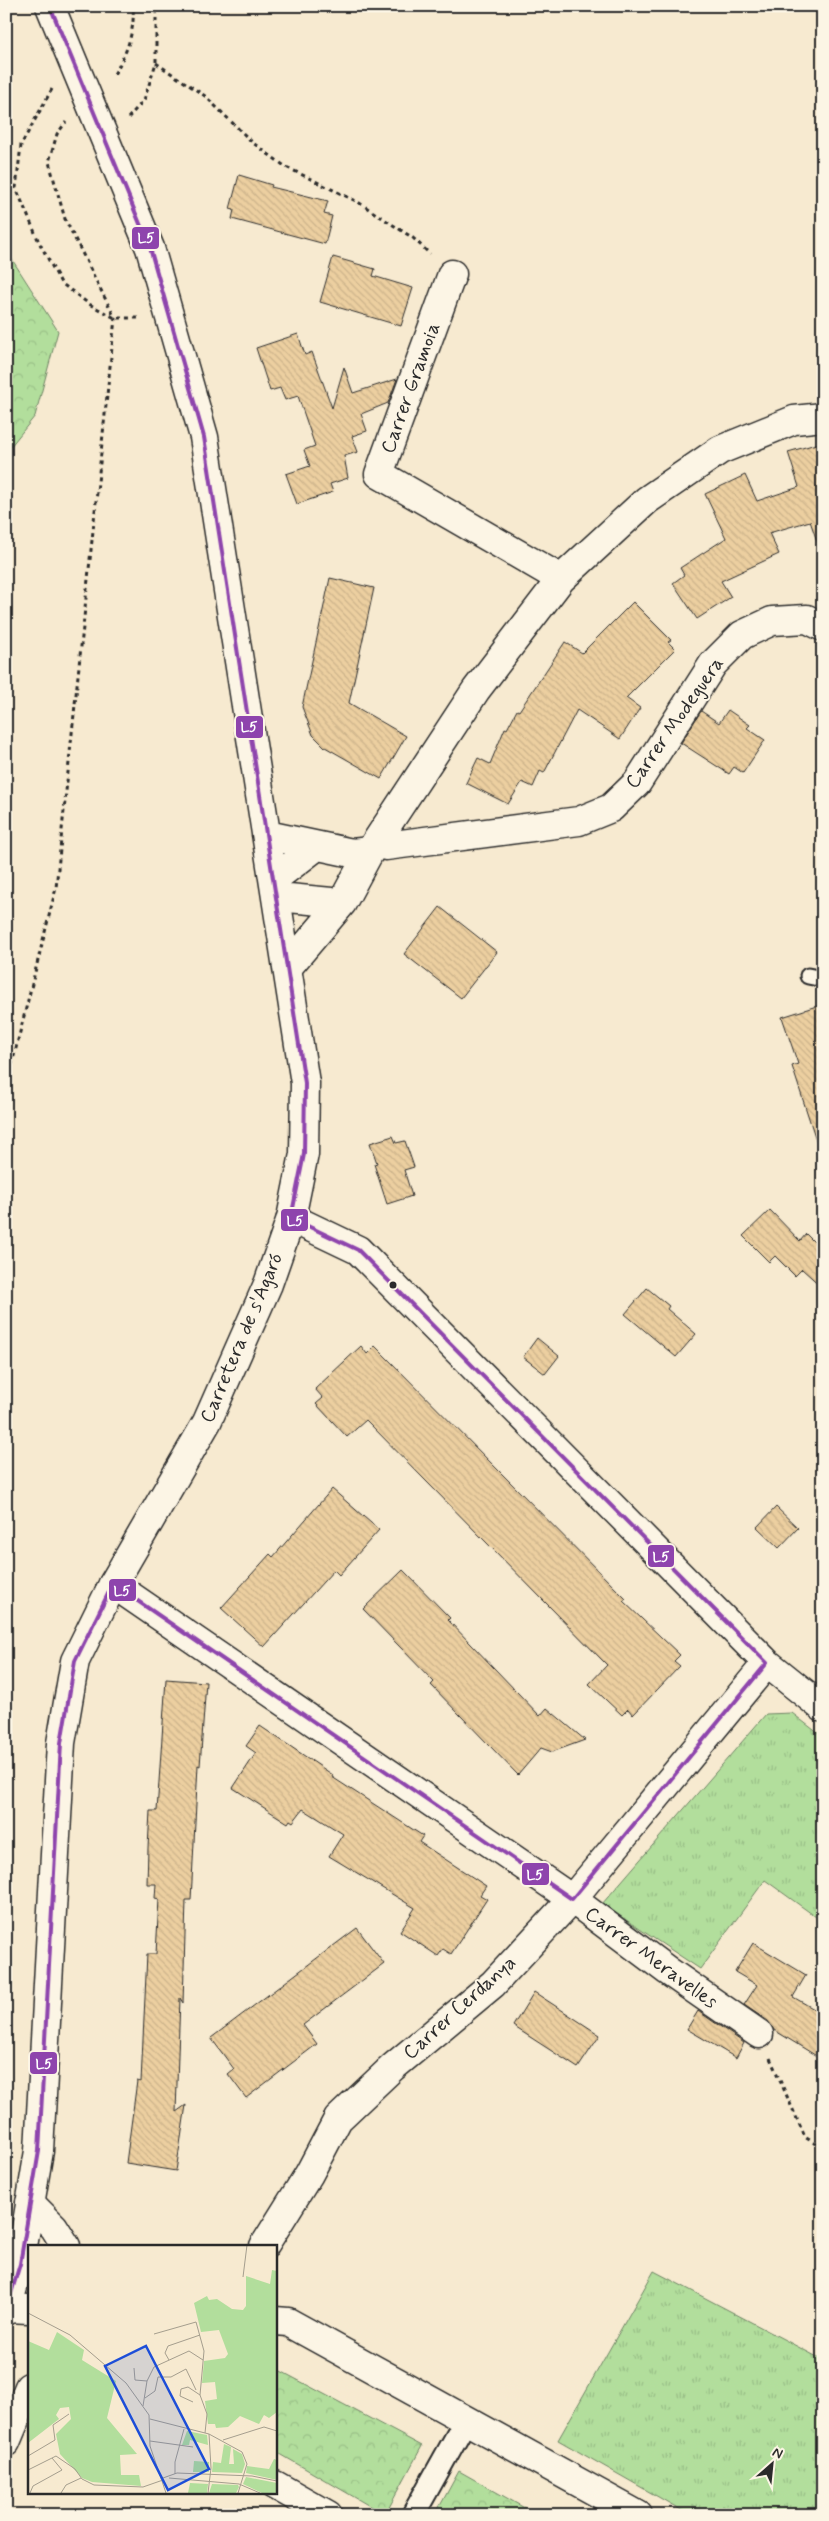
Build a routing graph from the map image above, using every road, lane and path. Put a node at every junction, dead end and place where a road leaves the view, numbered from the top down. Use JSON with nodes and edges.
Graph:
{"nodes":[{"id":1,"x":50,"y":6,"type":"edge"},
{"id":2,"x":133,"y":6,"type":"edge"},
{"id":3,"x":156,"y":6,"type":"edge"},
{"id":4,"x":71,"y":56,"type":"junction"},
{"id":5,"x":156,"y":62,"type":"junction"},
{"id":6,"x":114,"y":74,"type":"dead end"},
{"id":7,"x":68,"y":120,"type":"dead end"},
{"id":8,"x":106,"y":142,"type":"junction"},
{"id":9,"x":452,"y":274,"type":"joint"},
{"id":10,"x":115,"y":318,"type":"junction"},
{"id":11,"x":170,"y":318,"type":"junction"},
{"id":12,"x":823,"y":417,"type":"edge"},
{"id":13,"x":561,"y":579,"type":"junction"},
{"id":14,"x":823,"y":627,"type":"edge"},
{"id":15,"x":267,"y":835,"type":"junction"},
{"id":16,"x":318,"y":846,"type":"junction"},
{"id":17,"x":373,"y":847,"type":"junction"},
{"id":18,"x":276,"y":888,"type":"junction"},
{"id":19,"x":342,"y":903,"type":"junction"},
{"id":20,"x":288,"y":967,"type":"junction"},
{"id":21,"x":6,"y":1088,"type":"edge"},
{"id":22,"x":291,"y":1218,"type":"junction"},
{"id":23,"x":113,"y":1584,"type":"junction"},
{"id":24,"x":766,"y":1663,"type":"junction"},
{"id":25,"x":823,"y":1708,"type":"edge"},
{"id":26,"x":572,"y":1900,"type":"junction"},
{"id":27,"x":759,"y":2034,"type":"joint"},
{"id":28,"x":823,"y":2148,"type":"edge"},
{"id":29,"x":30,"y":2203,"type":"junction"},
{"id":30,"x":65,"y":2245,"type":"edge"},
{"id":31,"x":265,"y":2245,"type":"edge"},
{"id":32,"x":23,"y":2274,"type":"edge"},
{"id":33,"x":7,"y":2309,"type":"edge"},
{"id":34,"x":28,"y":2309,"type":"edge"},
{"id":35,"x":276,"y":2321,"type":"edge"},
{"id":36,"x":28,"y":2389,"type":"edge"},
{"id":37,"x":466,"y":2420,"type":"junction"},
{"id":38,"x":6,"y":2442,"type":"edge"},
{"id":39,"x":276,"y":2486,"type":"edge"},
{"id":40,"x":328,"y":2515,"type":"edge"},
{"id":41,"x":414,"y":2515,"type":"edge"},
{"id":42,"x":638,"y":2515,"type":"edge"}],
"edges":[{"from":1,"to":4,"type":"street","name":"Carretera de s'Agaró"},
{"from":2,"to":6,"type":"path"},
{"from":3,"to":5,"type":"path"},
{"from":4,"to":8,"type":"street","name":"Carretera de s'Agaró"},
{"from":4,"to":10,"type":"path"},
{"from":5,"to":8,"type":"path"},
{"from":5,"to":9,"type":"path"},
{"from":7,"to":10,"type":"path"},
{"from":8,"to":11,"type":"street","name":"Carretera de s'Agaró"},
{"from":9,"to":13,"type":"street","name":"Carrer Gramoia"},
{"from":10,"to":11,"type":"path"},
{"from":10,"to":21,"type":"path"},
{"from":11,"to":15,"type":"street","name":"Carretera de s'Agaró"},
{"from":12,"to":13,"type":"street"},
{"from":13,"to":17,"type":"street"},
{"from":14,"to":17,"type":"street","name":"Carrer Modeguera"},
{"from":15,"to":16,"type":"street","name":"Carrer Modeguera"},
{"from":15,"to":18,"type":"street","name":"Carretera de s'Agaró"},
{"from":16,"to":17,"type":"street","name":"Carrer Modeguera"},
{"from":16,"to":18,"type":"street"},
{"from":17,"to":19,"type":"street"},
{"from":18,"to":19,"type":"street"},
{"from":18,"to":20,"type":"street","name":"Carretera de s'Agaró"},
{"from":19,"to":20,"type":"street"},
{"from":20,"to":22,"type":"street","name":"Carretera de s'Agaró"},
{"from":22,"to":23,"type":"street","name":"Carretera de s'Agaró"},
{"from":22,"to":24,"type":"street"},
{"from":23,"to":26,"type":"street","name":"Carrer Meravelles"},
{"from":23,"to":29,"type":"street","name":"Carretera de s'Agaró"},
{"from":24,"to":25,"type":"street"},
{"from":24,"to":26,"type":"street","name":"Carrer Cerdanya"},
{"from":26,"to":27,"type":"street","name":"Carrer Meravelles"},
{"from":26,"to":31,"type":"street","name":"Carrer Cerdanya"},
{"from":27,"to":28,"type":"path"},
{"from":29,"to":30,"type":"street"},
{"from":29,"to":32,"type":"street","name":"Carretera de s'Agaró"},
{"from":32,"to":33,"type":"street","name":"Carretera de s'Agaró"},
{"from":33,"to":34,"type":"street"},
{"from":35,"to":37,"type":"street"},
{"from":36,"to":38,"type":"street"},
{"from":37,"to":41,"type":"street"},
{"from":37,"to":42,"type":"street"},
{"from":39,"to":40,"type":"street"}]}
